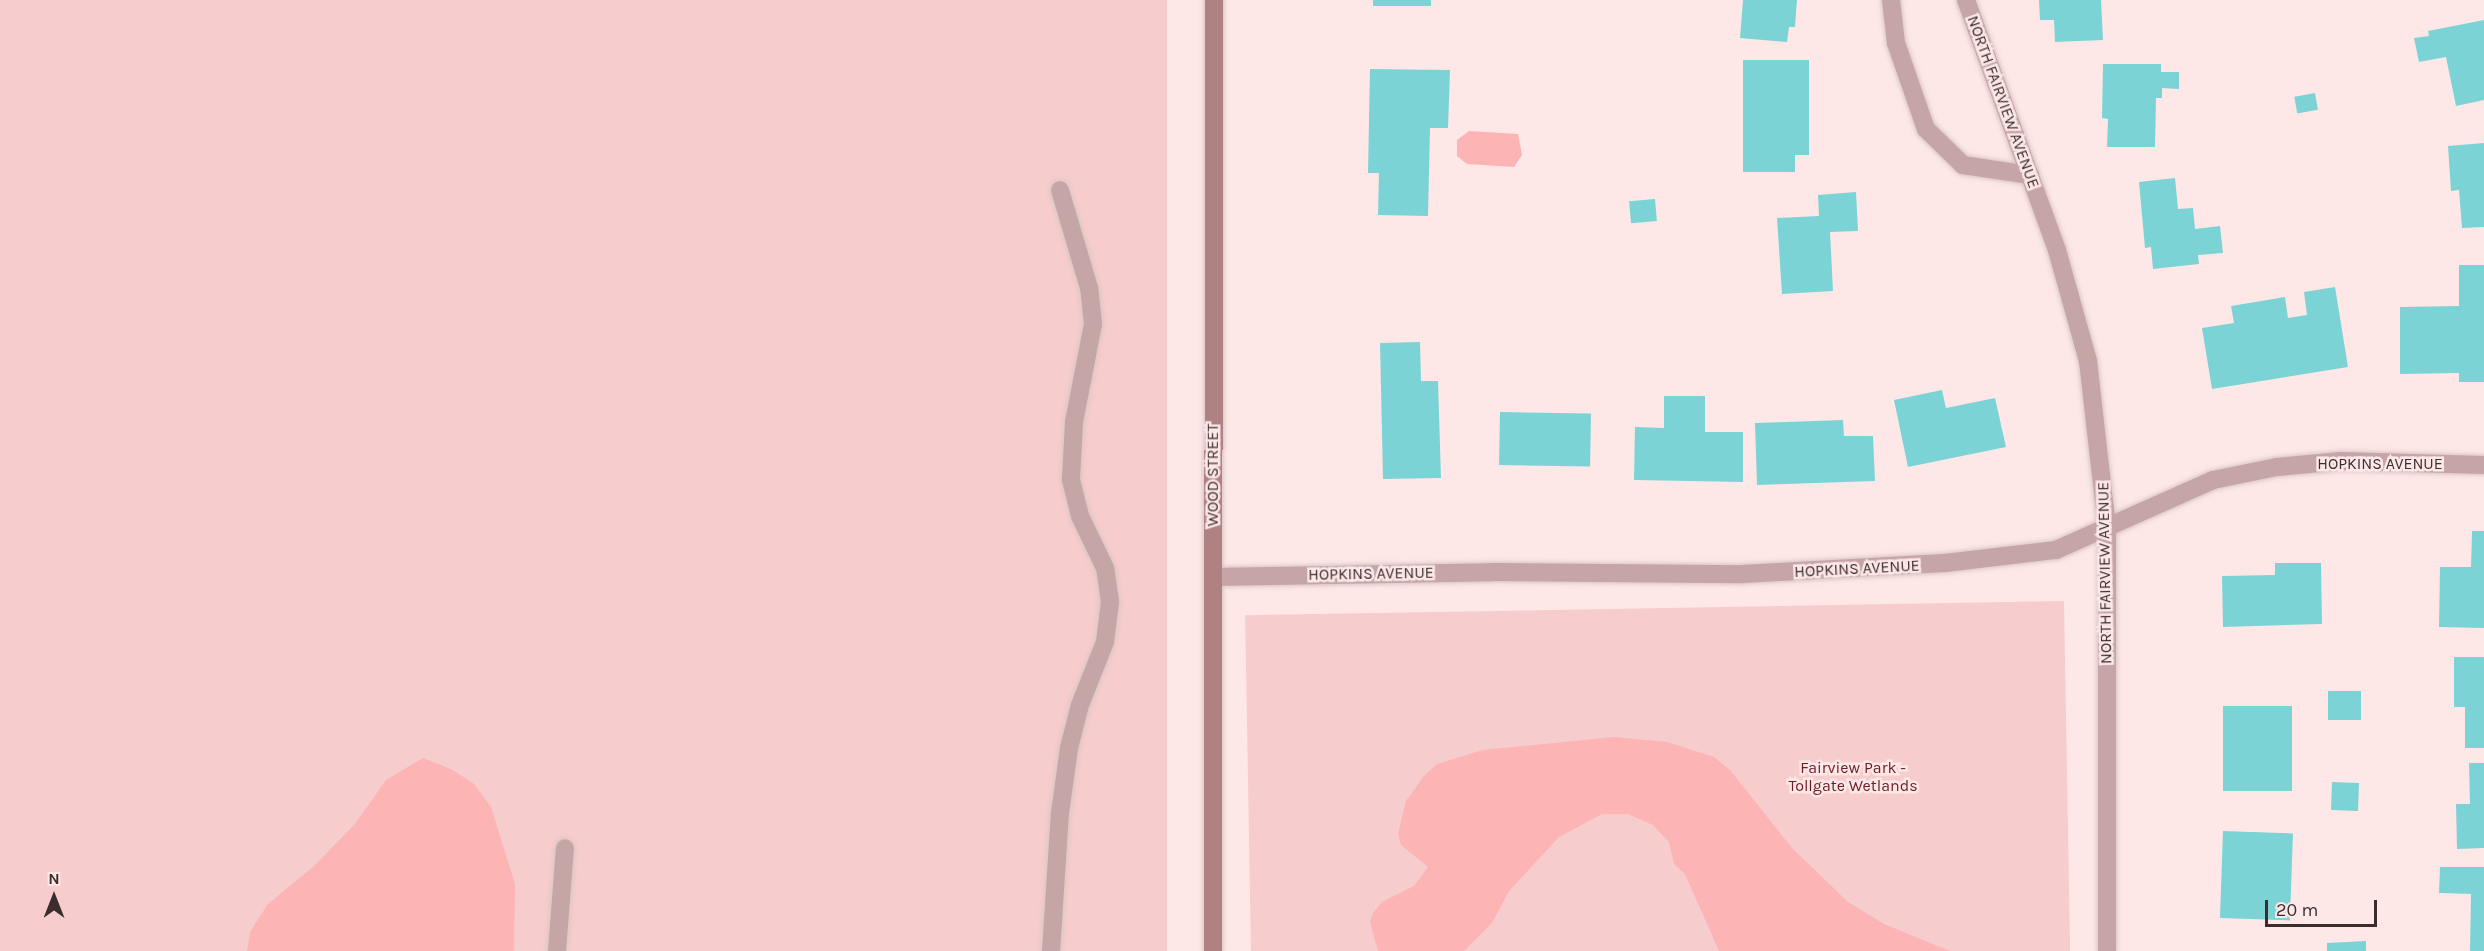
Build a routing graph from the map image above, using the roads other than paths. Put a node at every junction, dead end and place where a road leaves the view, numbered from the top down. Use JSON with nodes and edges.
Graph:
{"nodes":[{"id":1,"x":1214,"y":0,"type":"edge"},
{"id":2,"x":1891,"y":0,"type":"edge"},
{"id":3,"x":1966,"y":0,"type":"edge"},
{"id":4,"x":2030,"y":176,"type":"junction"},
{"id":5,"x":1060,"y":190,"type":"dead end"},
{"id":6,"x":2484,"y":465,"type":"edge"},
{"id":7,"x":2107,"y":527,"type":"junction"},
{"id":8,"x":1213,"y":577,"type":"junction"},
{"id":9,"x":565,"y":848,"type":"dead end"},
{"id":10,"x":557,"y":951,"type":"edge"},
{"id":11,"x":1051,"y":951,"type":"edge"},
{"id":12,"x":1213,"y":951,"type":"edge"},
{"id":13,"x":2107,"y":951,"type":"edge"}],
"edges":[{"from":1,"to":8,"type":"street","name":"WOOD STREET"},
{"from":2,"to":4,"type":"street"},
{"from":3,"to":4,"type":"street","name":"NORTH FAIRVIEW AVENUE"},
{"from":4,"to":7,"type":"street","name":"NORTH FAIRVIEW AVENUE"},
{"from":5,"to":11,"type":"street"},
{"from":6,"to":7,"type":"street","name":"HOPKINS AVENUE"},
{"from":7,"to":8,"type":"street","name":"HOPKINS AVENUE"},
{"from":7,"to":13,"type":"street","name":"NORTH FAIRVIEW AVENUE"},
{"from":8,"to":12,"type":"street","name":"WOOD STREET"},
{"from":9,"to":10,"type":"street"}]}
